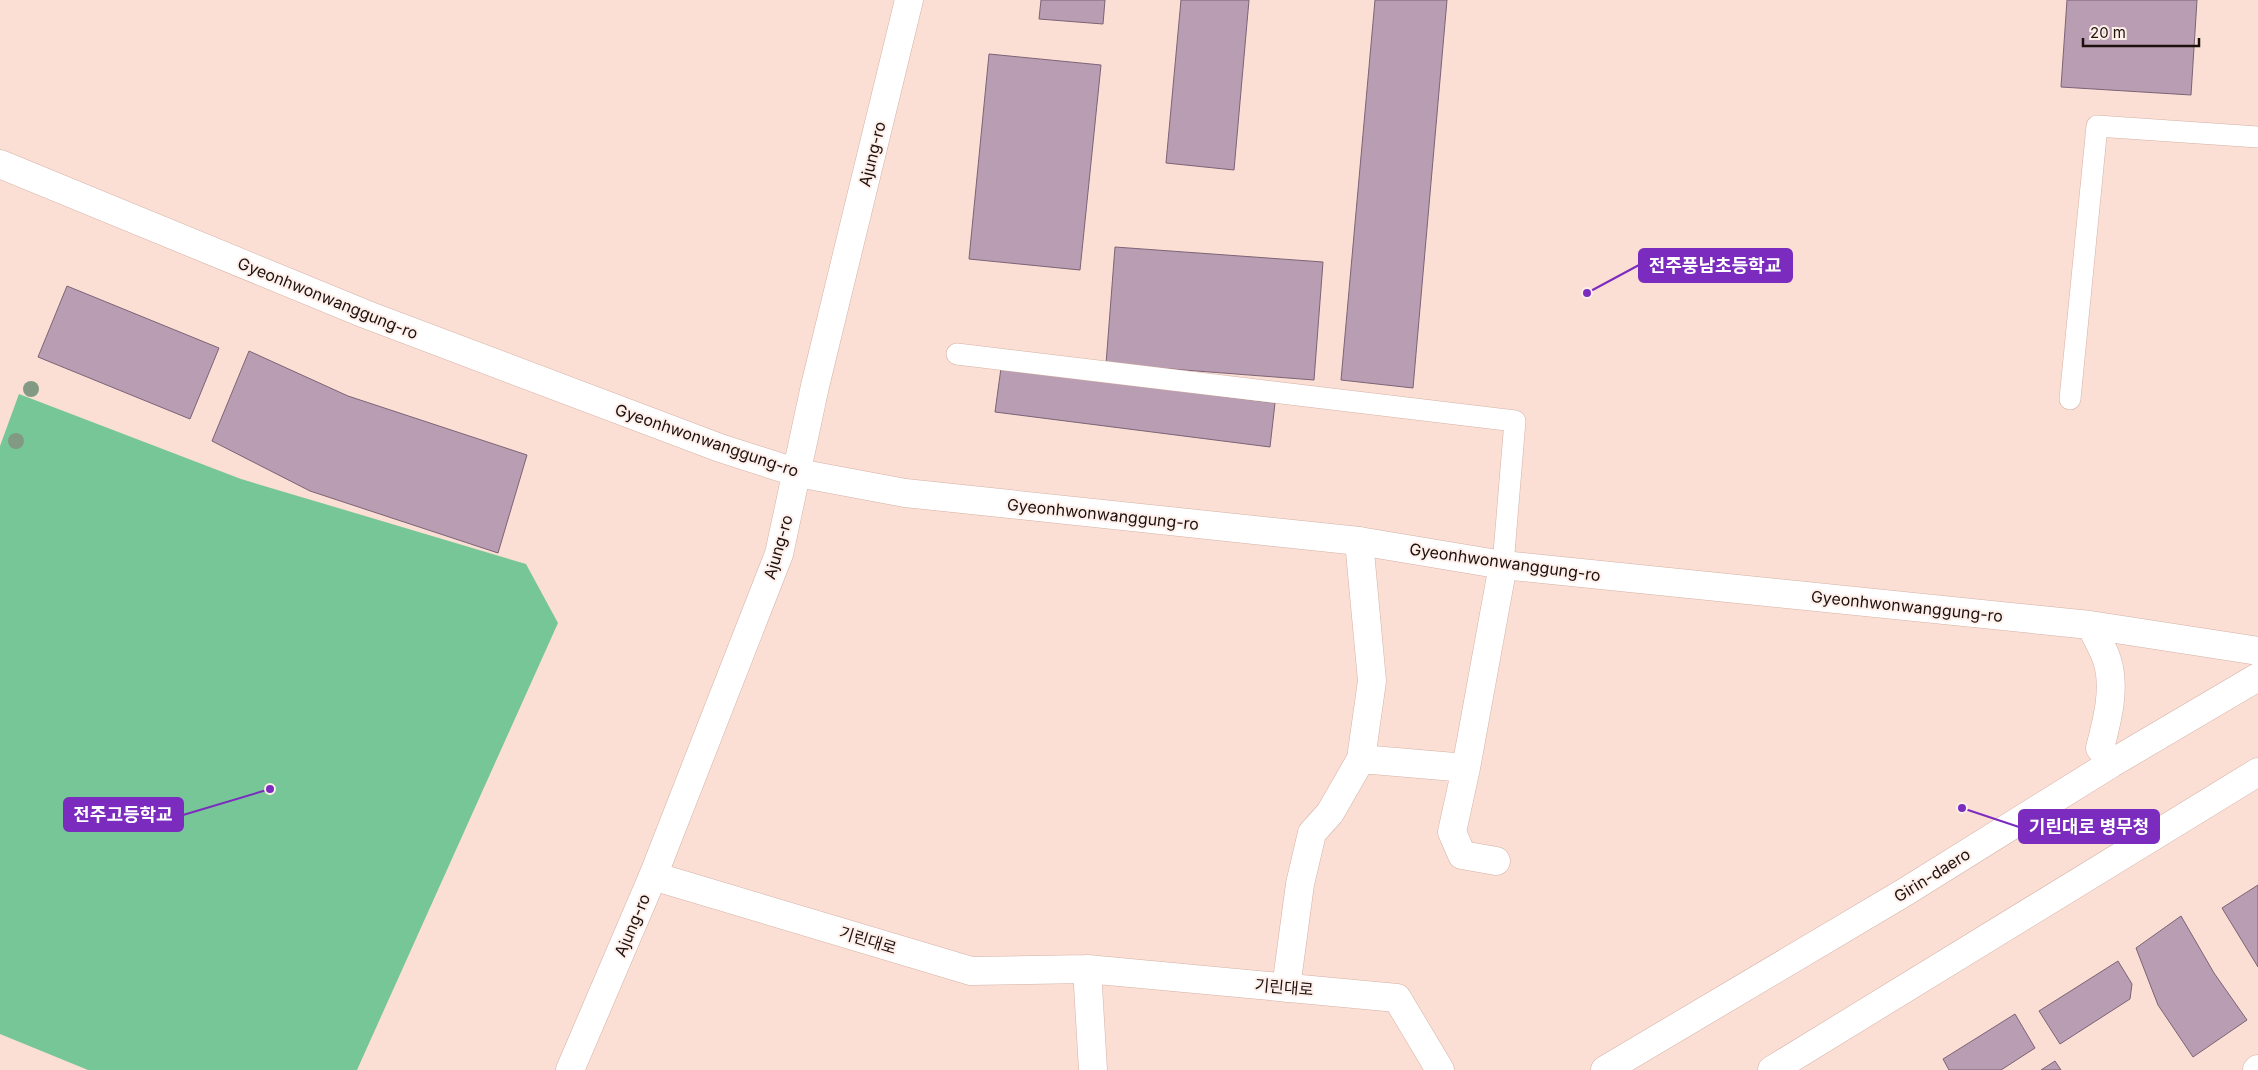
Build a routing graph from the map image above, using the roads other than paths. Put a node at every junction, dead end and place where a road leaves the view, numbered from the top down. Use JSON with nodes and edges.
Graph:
{"nodes":[{"id":1,"x":909,"y":0,"type":"edge"},
{"id":2,"x":2258,"y":138,"type":"edge"},
{"id":3,"x":0,"y":164,"type":"edge"},
{"id":4,"x":957,"y":354,"type":"dead end"},
{"id":5,"x":2070,"y":399,"type":"dead end"},
{"id":6,"x":798,"y":473,"type":"junction"},
{"id":7,"x":1358,"y":541,"type":"junction"},
{"id":8,"x":1503,"y":565,"type":"junction"},
{"id":9,"x":2090,"y":625,"type":"junction"},
{"id":10,"x":2258,"y":651,"type":"edge"},
{"id":11,"x":2258,"y":677,"type":"edge"},
{"id":12,"x":1361,"y":759,"type":"junction"},
{"id":13,"x":2112,"y":763,"type":"junction"},
{"id":14,"x":1466,"y":768,"type":"junction"},
{"id":15,"x":2258,"y":772,"type":"edge"},
{"id":16,"x":1496,"y":861,"type":"dead end"},
{"id":17,"x":653,"y":876,"type":"junction"},
{"id":18,"x":1087,"y":969,"type":"junction"},
{"id":19,"x":1286,"y":988,"type":"junction"},
{"id":20,"x":570,"y":1070,"type":"edge"},
{"id":21,"x":1093,"y":1070,"type":"edge"},
{"id":22,"x":1440,"y":1070,"type":"edge"},
{"id":23,"x":1605,"y":1070,"type":"edge"},
{"id":24,"x":1772,"y":1070,"type":"edge"}],
"edges":[{"from":1,"to":6,"type":"street","name":"Ajung-ro"},
{"from":2,"to":5,"type":"lane"},
{"from":3,"to":6,"type":"street","name":"Gyeonhwonwanggung-ro"},
{"from":4,"to":8,"type":"lane"},
{"from":6,"to":7,"type":"street","name":"Gyeonhwonwanggung-ro"},
{"from":6,"to":17,"type":"street","name":"Ajung-ro"},
{"from":7,"to":8,"type":"street","name":"Gyeonhwonwanggung-ro"},
{"from":7,"to":12,"type":"street"},
{"from":8,"to":9,"type":"street","name":"Gyeonhwonwanggung-ro"},
{"from":8,"to":14,"type":"street"},
{"from":9,"to":10,"type":"street","name":"Gyeonhwonwanggung-ro"},
{"from":9,"to":13,"type":"street"},
{"from":11,"to":13,"type":"street","name":"Girin-daero"},
{"from":12,"to":14,"type":"street"},
{"from":12,"to":19,"type":"street"},
{"from":13,"to":23,"type":"street","name":"Girin-daero"},
{"from":14,"to":16,"type":"street"},
{"from":15,"to":24,"type":"street"},
{"from":17,"to":18,"type":"street","name":"기린대로"},
{"from":17,"to":20,"type":"street","name":"Ajung-ro"},
{"from":18,"to":19,"type":"street","name":"기린대로"},
{"from":18,"to":21,"type":"street"},
{"from":19,"to":22,"type":"street","name":"기린대로"}]}
